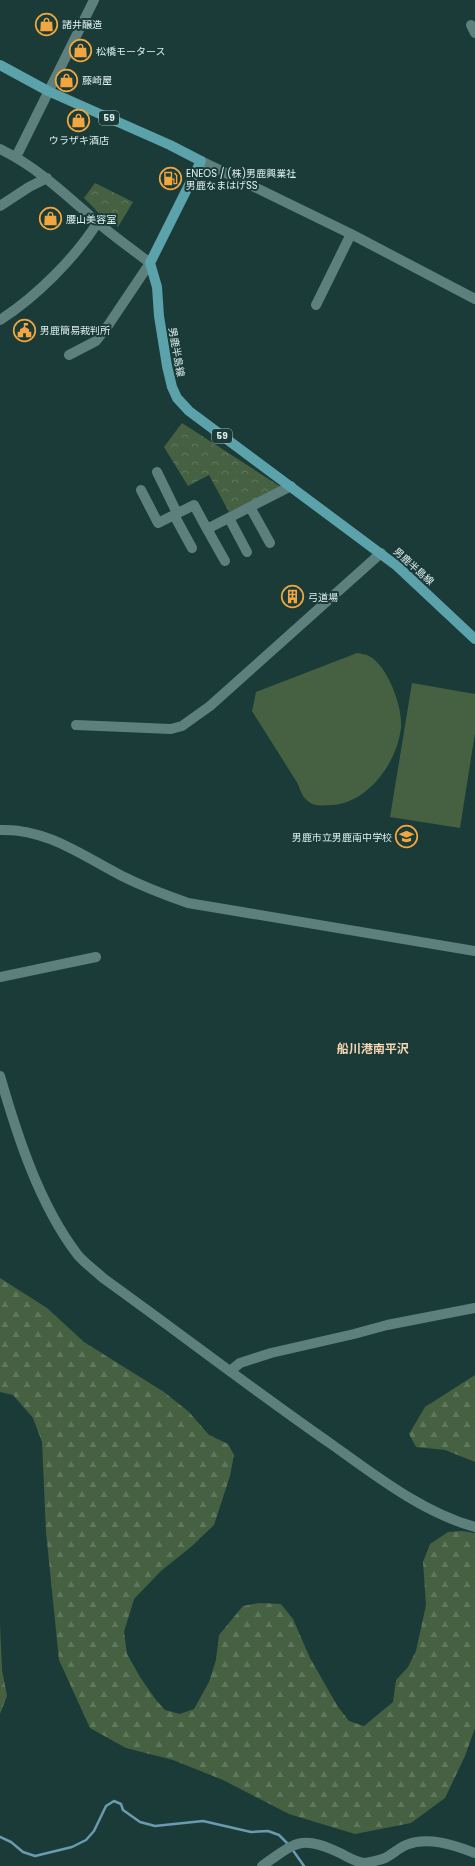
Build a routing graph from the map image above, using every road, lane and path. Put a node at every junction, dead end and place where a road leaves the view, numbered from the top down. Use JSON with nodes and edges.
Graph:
{"nodes":[{"id":1,"x":91,"y":1,"type":"edge"},
{"id":2,"x":0,"y":65,"type":"edge"},
{"id":3,"x":48,"y":91,"type":"junction"},
{"id":4,"x":0,"y":149,"type":"edge"},
{"id":5,"x":16,"y":157,"type":"junction"},
{"id":6,"x":201,"y":161,"type":"junction"},
{"id":7,"x":47,"y":178,"type":"junction"},
{"id":8,"x":0,"y":206,"type":"edge"},
{"id":9,"x":98,"y":222,"type":"junction"},
{"id":10,"x":350,"y":234,"type":"junction"},
{"id":11,"x":150,"y":263,"type":"junction"},
{"id":12,"x":475,"y":299,"type":"edge"},
{"id":13,"x":316,"y":305,"type":"dead end"},
{"id":14,"x":0,"y":320,"type":"edge"},
{"id":15,"x":68,"y":355,"type":"dead end"},
{"id":16,"x":157,"y":472,"type":"dead end"},
{"id":17,"x":291,"y":486,"type":"junction"},
{"id":18,"x":141,"y":490,"type":"dead end"},
{"id":19,"x":250,"y":506,"type":"junction"},
{"id":20,"x":176,"y":514,"type":"junction"},
{"id":21,"x":229,"y":518,"type":"junction"},
{"id":22,"x":207,"y":529,"type":"junction"},
{"id":23,"x":270,"y":543,"type":"dead end"},
{"id":24,"x":192,"y":548,"type":"dead end"},
{"id":25,"x":247,"y":552,"type":"dead end"},
{"id":26,"x":381,"y":553,"type":"junction"},
{"id":27,"x":225,"y":561,"type":"dead end"},
{"id":28,"x":475,"y":639,"type":"edge"},
{"id":29,"x":76,"y":725,"type":"dead end"},
{"id":30,"x":0,"y":830,"type":"edge"},
{"id":31,"x":475,"y":951,"type":"edge"},
{"id":32,"x":96,"y":957,"type":"dead end"},
{"id":33,"x":0,"y":977,"type":"edge"},
{"id":34,"x":0,"y":1076,"type":"edge"},
{"id":35,"x":475,"y":1308,"type":"edge"},
{"id":36,"x":230,"y":1371,"type":"junction"},
{"id":37,"x":475,"y":1528,"type":"edge"},
{"id":38,"x":475,"y":1853,"type":"edge"},
{"id":39,"x":262,"y":1866,"type":"edge"}],
"edges":[{"from":1,"to":3,"type":"street"},
{"from":2,"to":3,"type":"main road","number":"59"},
{"from":3,"to":5,"type":"street"},
{"from":3,"to":6,"type":"main road","number":"59"},
{"from":4,"to":5,"type":"street"},
{"from":5,"to":7,"type":"street"},
{"from":6,"to":10,"type":"street"},
{"from":6,"to":11,"type":"main road"},
{"from":7,"to":8,"type":"street"},
{"from":7,"to":9,"type":"street"},
{"from":9,"to":11,"type":"street"},
{"from":9,"to":14,"type":"street"},
{"from":10,"to":12,"type":"street"},
{"from":10,"to":13,"type":"street"},
{"from":11,"to":15,"type":"street"},
{"from":11,"to":17,"type":"main road","name":"男鹿半島線","number":"59"},
{"from":16,"to":20,"type":"street"},
{"from":17,"to":19,"type":"street"},
{"from":17,"to":26,"type":"main road","name":"男鹿半島線","number":"59"},
{"from":18,"to":20,"type":"street"},
{"from":19,"to":21,"type":"street"},
{"from":19,"to":23,"type":"street"},
{"from":20,"to":22,"type":"street"},
{"from":20,"to":24,"type":"street"},
{"from":21,"to":22,"type":"street"},
{"from":21,"to":25,"type":"street"},
{"from":22,"to":27,"type":"street"},
{"from":26,"to":28,"type":"main road","name":"男鹿半島線","number":"59"},
{"from":26,"to":29,"type":"street"},
{"from":30,"to":31,"type":"street"},
{"from":32,"to":33,"type":"street"},
{"from":34,"to":36,"type":"street"},
{"from":35,"to":36,"type":"street"},
{"from":36,"to":37,"type":"street"},
{"from":38,"to":39,"type":"street"}]}
